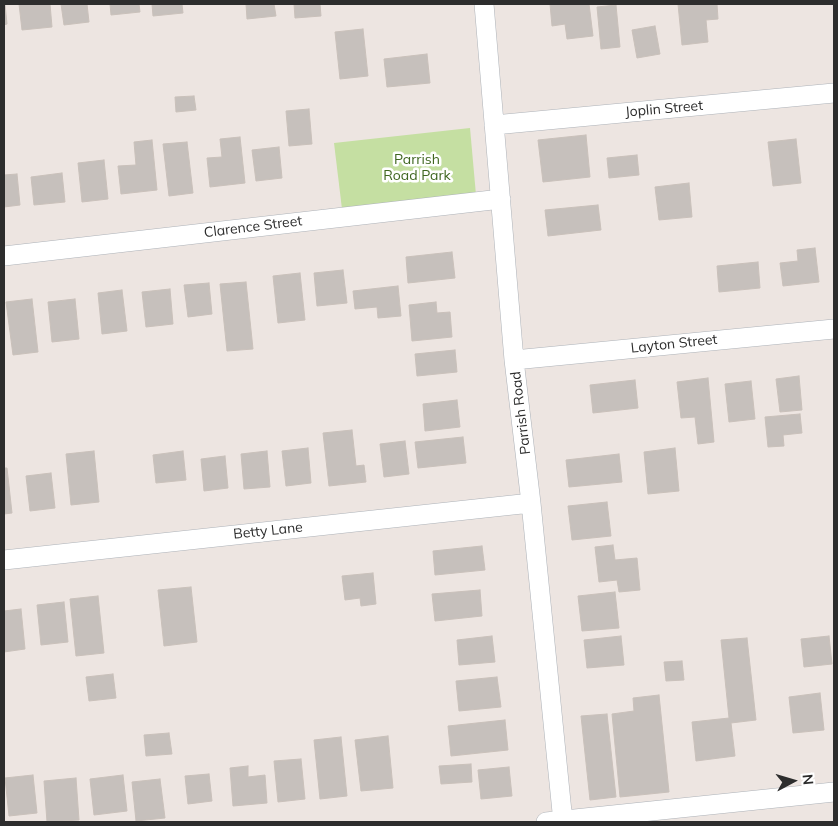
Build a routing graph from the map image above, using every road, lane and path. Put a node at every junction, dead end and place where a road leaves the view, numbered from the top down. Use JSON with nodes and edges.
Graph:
{"nodes":[{"id":1,"x":484,"y":4,"type":"edge"},
{"id":2,"x":834,"y":93,"type":"edge"},
{"id":3,"x":494,"y":125,"type":"junction"},
{"id":4,"x":501,"y":198,"type":"junction"},
{"id":5,"x":4,"y":256,"type":"edge"},
{"id":6,"x":834,"y":329,"type":"edge"},
{"id":7,"x":514,"y":360,"type":"junction"},
{"id":8,"x":531,"y":503,"type":"junction"},
{"id":9,"x":4,"y":560,"type":"edge"},
{"id":10,"x":834,"y":792,"type":"edge"},
{"id":11,"x":557,"y":822,"type":"edge"}],
"edges":[{"from":1,"to":3,"type":"street","name":"Parrish Road"},
{"from":2,"to":3,"type":"street","name":"Joplin Street"},
{"from":3,"to":4,"type":"street","name":"Parrish Road"},
{"from":4,"to":5,"type":"street","name":"Clarence Street"},
{"from":4,"to":7,"type":"street","name":"Parrish Road"},
{"from":6,"to":7,"type":"street","name":"Layton Street"},
{"from":7,"to":8,"type":"street","name":"Parrish Road"},
{"from":8,"to":9,"type":"street","name":"Betty Lane"},
{"from":8,"to":11,"type":"street","name":"Parrish Road"},
{"from":10,"to":11,"type":"street"}]}
